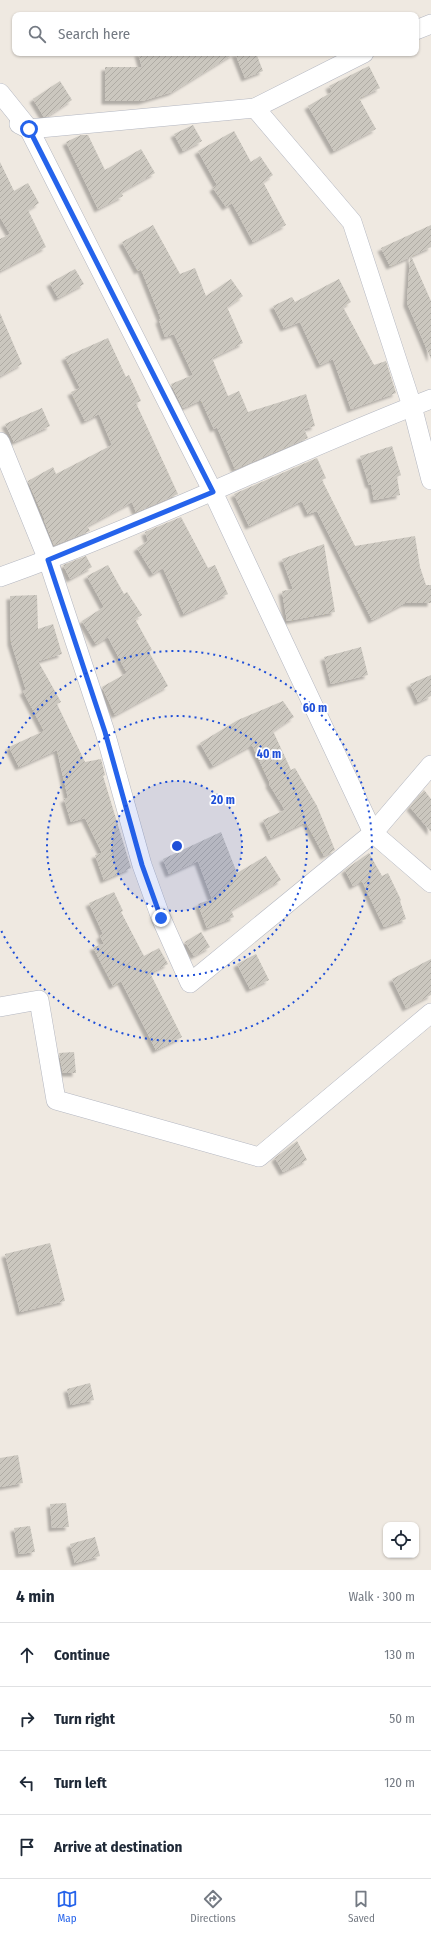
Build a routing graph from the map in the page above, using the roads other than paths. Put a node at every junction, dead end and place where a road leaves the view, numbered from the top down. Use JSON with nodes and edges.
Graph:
{"nodes":[{"id":1,"x":431,"y":24,"type":"edge"},
{"id":2,"x":419,"y":29,"type":"edge"},
{"id":3,"x":358,"y":56,"type":"edge"},
{"id":4,"x":0,"y":93,"type":"edge"},
{"id":5,"x":255,"y":108,"type":"junction"},
{"id":6,"x":0,"y":113,"type":"edge"},
{"id":7,"x":29,"y":129,"type":"junction"},
{"id":8,"x":431,"y":399,"type":"edge"},
{"id":9,"x":412,"y":406,"type":"junction"},
{"id":10,"x":0,"y":442,"type":"edge"},
{"id":11,"x":431,"y":480,"type":"edge"},
{"id":12,"x":213,"y":492,"type":"junction"},
{"id":13,"x":48,"y":560,"type":"junction"},
{"id":14,"x":0,"y":577,"type":"edge"},
{"id":15,"x":431,"y":766,"type":"edge"},
{"id":16,"x":373,"y":833,"type":"junction"},
{"id":17,"x":431,"y":883,"type":"edge"},
{"id":18,"x":0,"y":1007,"type":"edge"},
{"id":19,"x":431,"y":1013,"type":"edge"}],
"edges":[{"from":1,"to":2,"type":"street"},
{"from":3,"to":5,"type":"street"},
{"from":4,"to":7,"type":"street"},
{"from":5,"to":7,"type":"street"},
{"from":5,"to":9,"type":"street"},
{"from":6,"to":7,"type":"street"},
{"from":7,"to":12,"type":"street"},
{"from":8,"to":9,"type":"street"},
{"from":9,"to":11,"type":"street"},
{"from":9,"to":12,"type":"street"},
{"from":10,"to":13,"type":"street"},
{"from":12,"to":13,"type":"street"},
{"from":12,"to":16,"type":"street"},
{"from":13,"to":14,"type":"street"},
{"from":13,"to":16,"type":"street"},
{"from":15,"to":16,"type":"street"},
{"from":16,"to":17,"type":"street"},
{"from":18,"to":19,"type":"street"}]}
